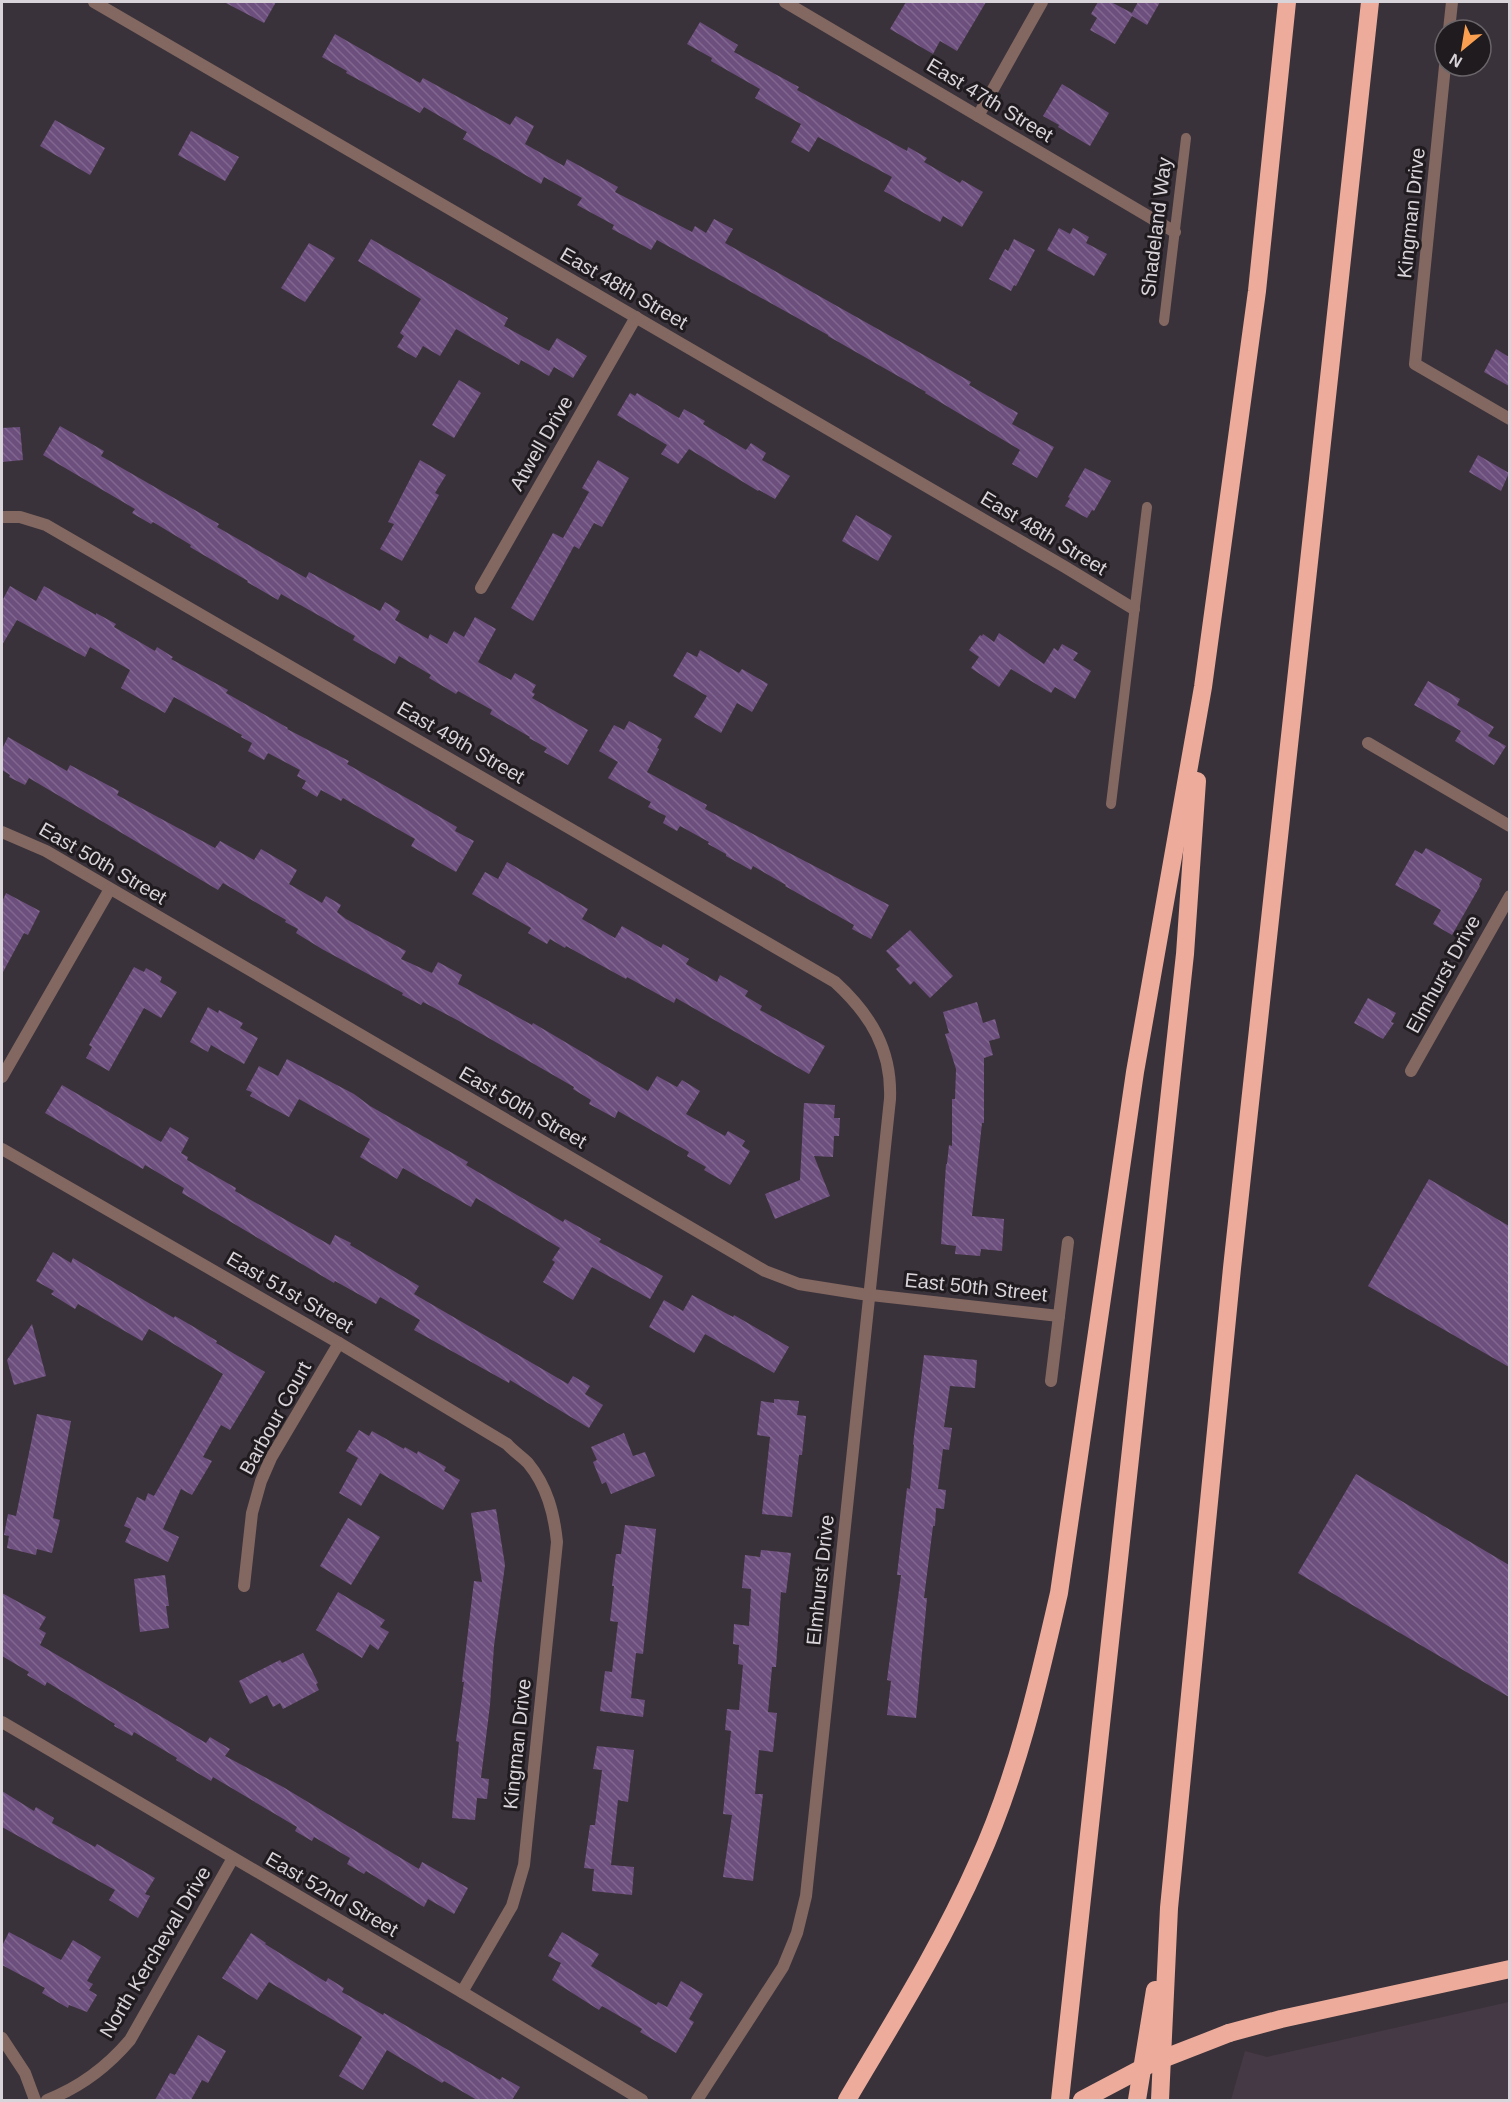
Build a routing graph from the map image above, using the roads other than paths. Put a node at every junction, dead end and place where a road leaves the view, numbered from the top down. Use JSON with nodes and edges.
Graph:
{"nodes":[{"id":1,"x":94,"y":2,"type":"edge"},
{"id":2,"x":785,"y":2,"type":"edge"},
{"id":3,"x":1042,"y":2,"type":"edge"},
{"id":4,"x":1287,"y":2,"type":"edge"},
{"id":5,"x":1370,"y":2,"type":"edge"},
{"id":6,"x":1452,"y":2,"type":"edge"},
{"id":7,"x":1450,"y":18,"type":"edge"},
{"id":8,"x":1444,"y":78,"type":"edge"},
{"id":9,"x":978,"y":116,"type":"junction"},
{"id":10,"x":1186,"y":138,"type":"dead end"},
{"id":11,"x":1175,"y":232,"type":"junction"},
{"id":12,"x":636,"y":317,"type":"junction"},
{"id":13,"x":1164,"y":321,"type":"dead end"},
{"id":14,"x":1509,"y":419,"type":"edge"},
{"id":15,"x":1147,"y":507,"type":"dead end"},
{"id":16,"x":2,"y":516,"type":"edge"},
{"id":17,"x":481,"y":588,"type":"dead end"},
{"id":18,"x":1134,"y":609,"type":"junction"},
{"id":19,"x":1203,"y":687,"type":"junction"},
{"id":20,"x":1368,"y":743,"type":"dead end"},
{"id":21,"x":1112,"y":804,"type":"dead end"},
{"id":22,"x":1509,"y":826,"type":"edge"},
{"id":23,"x":2,"y":832,"type":"edge"},
{"id":24,"x":110,"y":889,"type":"junction"},
{"id":25,"x":1509,"y":896,"type":"edge"},
{"id":26,"x":878,"y":1036,"type":"joint"},
{"id":27,"x":1411,"y":1071,"type":"dead end"},
{"id":28,"x":2,"y":1077,"type":"edge"},
{"id":29,"x":2,"y":1149,"type":"edge"},
{"id":30,"x":1068,"y":1242,"type":"dead end"},
{"id":31,"x":870,"y":1294,"type":"junction"},
{"id":32,"x":1059,"y":1316,"type":"junction"},
{"id":33,"x":339,"y":1343,"type":"junction"},
{"id":34,"x":1051,"y":1381,"type":"dead end"},
{"id":35,"x":543,"y":1487,"type":"joint"},
{"id":36,"x":244,"y":1586,"type":"dead end"},
{"id":37,"x":2,"y":1722,"type":"edge"},
{"id":38,"x":233,"y":1858,"type":"junction"},
{"id":39,"x":1169,"y":1908,"type":"junction"},
{"id":40,"x":1509,"y":1969,"type":"edge"},
{"id":41,"x":462,"y":1992,"type":"junction"},
{"id":42,"x":2,"y":2038,"type":"edge"},
{"id":43,"x":36,"y":2100,"type":"edge"},
{"id":44,"x":47,"y":2100,"type":"edge"},
{"id":45,"x":642,"y":2100,"type":"edge"},
{"id":46,"x":697,"y":2100,"type":"edge"},
{"id":47,"x":847,"y":2100,"type":"edge"},
{"id":48,"x":1060,"y":2100,"type":"edge"},
{"id":49,"x":1082,"y":2100,"type":"edge"},
{"id":50,"x":1137,"y":2100,"type":"edge"},
{"id":51,"x":1160,"y":2100,"type":"edge"}],
"edges":[{"from":1,"to":12,"type":"street","name":"East 48th Street"},
{"from":2,"to":9,"type":"street","name":"East 47th Street"},
{"from":3,"to":9,"type":"street"},
{"from":4,"to":19,"type":"highway"},
{"from":5,"to":39,"type":"highway"},
{"from":6,"to":7,"type":"street"},
{"from":8,"to":14,"type":"street","name":"Kingman Drive"},
{"from":9,"to":11,"type":"street","name":"East 47th Street"},
{"from":10,"to":11,"type":"lane","name":"Shadeland Way"},
{"from":11,"to":13,"type":"lane","name":"Shadeland Way"},
{"from":12,"to":17,"type":"street","name":"Atwell Drive"},
{"from":12,"to":18,"type":"street","name":"East 48th Street"},
{"from":15,"to":18,"type":"lane"},
{"from":16,"to":26,"type":"street","name":"East 49th Street"},
{"from":18,"to":21,"type":"lane"},
{"from":19,"to":47,"type":"highway"},
{"from":19,"to":48,"type":"highway"},
{"from":20,"to":22,"type":"street"},
{"from":23,"to":24,"type":"street","name":"East 50th Street"},
{"from":24,"to":28,"type":"street"},
{"from":24,"to":31,"type":"street","name":"East 50th Street"},
{"from":25,"to":27,"type":"street","name":"Elmhurst Drive"},
{"from":26,"to":31,"type":"street","name":"Elmhurst Drive"},
{"from":29,"to":33,"type":"street","name":"East 51st Street"},
{"from":30,"to":32,"type":"street"},
{"from":31,"to":32,"type":"street","name":"East 50th Street"},
{"from":31,"to":46,"type":"street","name":"Elmhurst Drive"},
{"from":32,"to":34,"type":"street"},
{"from":33,"to":35,"type":"street","name":"East 51st Street"},
{"from":33,"to":36,"type":"street","name":"Barbour Court"},
{"from":35,"to":41,"type":"street","name":"Kingman Drive"},
{"from":37,"to":38,"type":"street","name":"East 52nd Street"},
{"from":38,"to":41,"type":"street","name":"East 52nd Street"},
{"from":38,"to":44,"type":"street","name":"North Kercheval Drive"},
{"from":39,"to":50,"type":"highway"},
{"from":39,"to":51,"type":"highway"},
{"from":40,"to":49,"type":"highway","bridge":true},
{"from":41,"to":45,"type":"street","name":"East 52nd Street"},
{"from":42,"to":43,"type":"street"}]}
